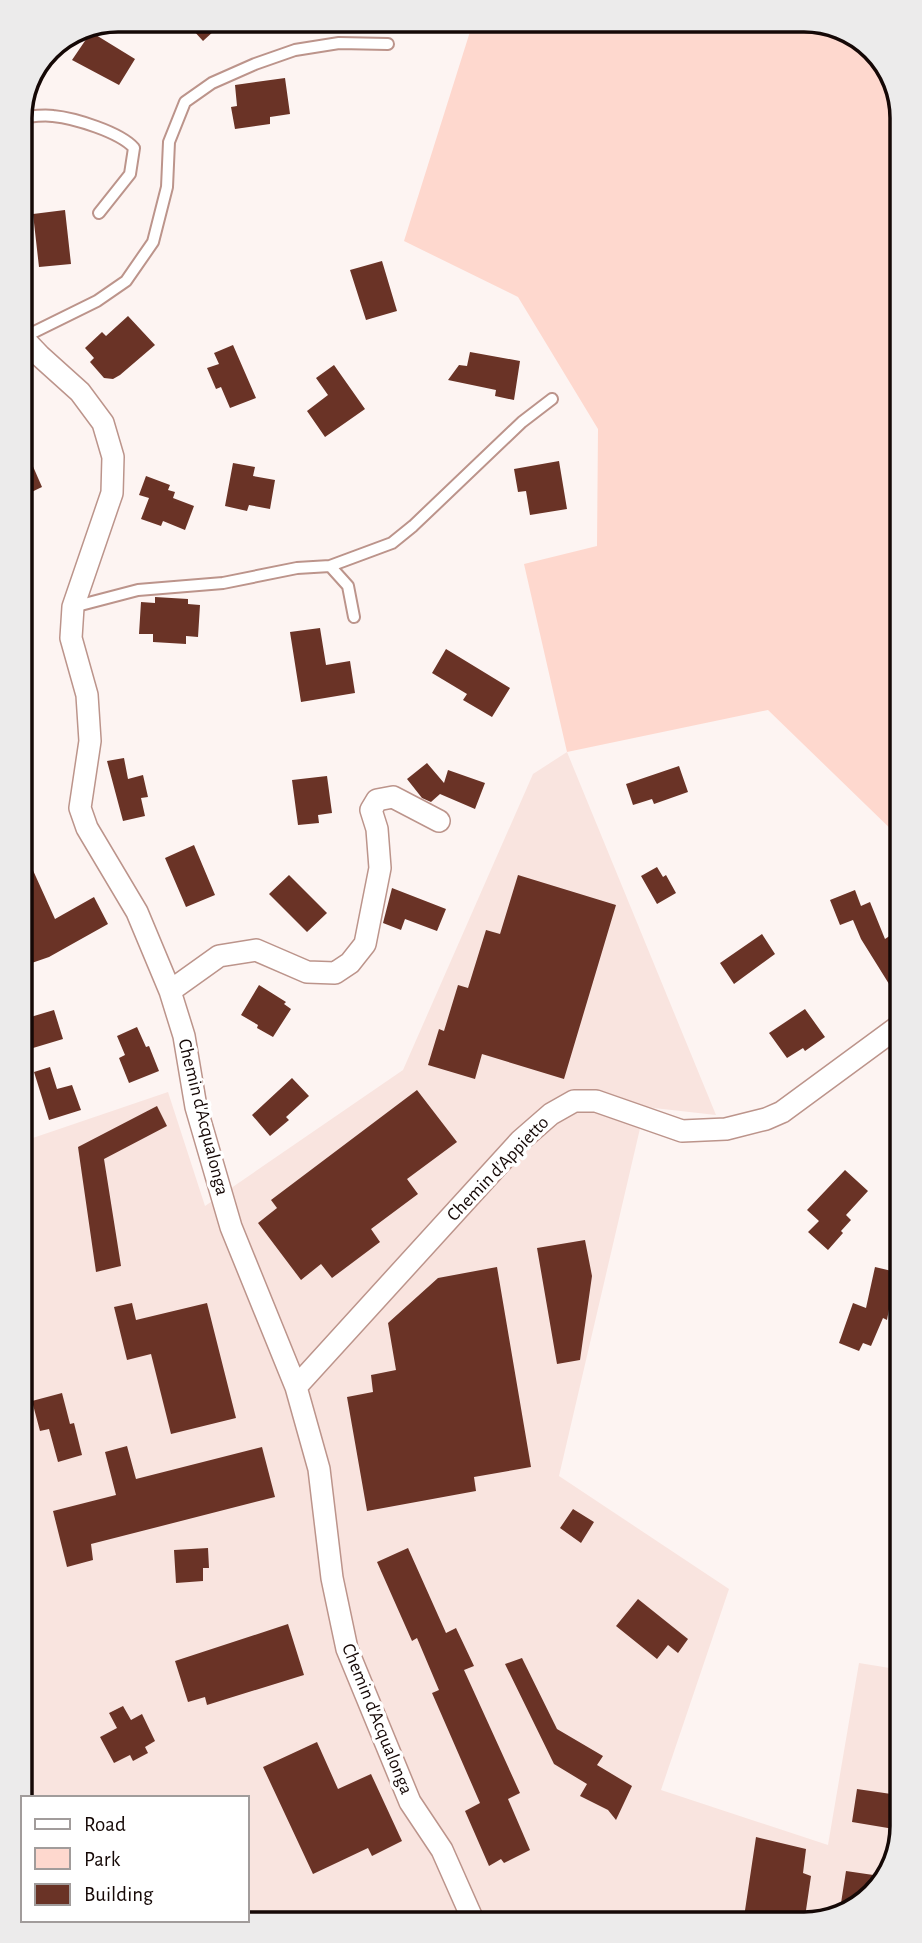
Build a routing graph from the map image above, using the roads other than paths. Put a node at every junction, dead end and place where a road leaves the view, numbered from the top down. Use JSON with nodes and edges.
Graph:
{"nodes":[{"id":1,"x":388,"y":44,"type":"dead end"},
{"id":2,"x":32,"y":117,"type":"edge"},
{"id":3,"x":99,"y":213,"type":"dead end"},
{"id":4,"x":32,"y":331,"type":"edge"},
{"id":5,"x":32,"y":347,"type":"edge"},
{"id":6,"x":552,"y":399,"type":"dead end"},
{"id":7,"x":330,"y":566,"type":"junction"},
{"id":8,"x":73,"y":607,"type":"junction"},
{"id":9,"x":354,"y":617,"type":"dead end"},
{"id":10,"x":439,"y":821,"type":"dead end"},
{"id":11,"x":170,"y":992,"type":"junction"},
{"id":12,"x":890,"y":1033,"type":"edge"},
{"id":13,"x":296,"y":1387,"type":"junction"},
{"id":14,"x":468,"y":1912,"type":"edge"}],
"edges":[{"from":1,"to":4,"type":"lane"},
{"from":2,"to":3,"type":"lane"},
{"from":5,"to":8,"type":"street","name":"Chemin d'Acqualonga"},
{"from":6,"to":7,"type":"lane"},
{"from":7,"to":8,"type":"lane"},
{"from":7,"to":9,"type":"lane"},
{"from":8,"to":11,"type":"street","name":"Chemin d'Acqualonga"},
{"from":10,"to":11,"type":"street"},
{"from":11,"to":13,"type":"street","name":"Chemin d'Acqualonga"},
{"from":12,"to":13,"type":"street","name":"Chemin d'Appietto"},
{"from":13,"to":14,"type":"street","name":"Chemin d'Acqualonga"}]}
